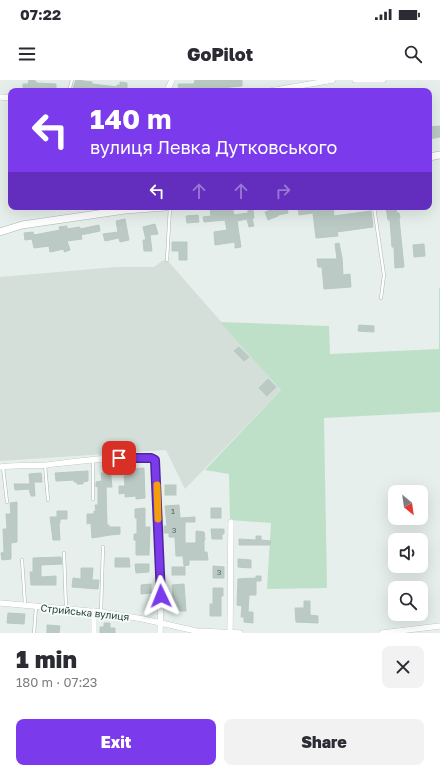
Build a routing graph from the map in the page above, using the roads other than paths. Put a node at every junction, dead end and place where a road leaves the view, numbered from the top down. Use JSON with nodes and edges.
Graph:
{"nodes":[{"id":1,"x":333,"y":80,"type":"edge"},
{"id":2,"x":355,"y":80,"type":"edge"},
{"id":3,"x":383,"y":80,"type":"edge"},
{"id":4,"x":287,"y":88,"type":"edge"},
{"id":5,"x":120,"y":210,"type":"edge"},
{"id":6,"x":170,"y":210,"type":"edge"},
{"id":7,"x":374,"y":210,"type":"edge"},
{"id":8,"x":0,"y":232,"type":"edge"},
{"id":9,"x":167,"y":260,"type":"dead end"},
{"id":10,"x":381,"y":298,"type":"dead end"},
{"id":11,"x":93,"y":460,"type":"junction"},
{"id":12,"x":45,"y":465,"type":"junction"},
{"id":13,"x":1,"y":467,"type":"edge"},
{"id":14,"x":93,"y":499,"type":"dead end"},
{"id":15,"x":48,"y":500,"type":"dead end"},
{"id":16,"x":7,"y":502,"type":"dead end"},
{"id":17,"x":232,"y":522,"type":"dead end"},
{"id":18,"x":103,"y":547,"type":"dead end"},
{"id":19,"x":64,"y":554,"type":"dead end"},
{"id":20,"x":22,"y":560,"type":"dead end"},
{"id":21,"x":0,"y":603,"type":"edge"},
{"id":22,"x":25,"y":604,"type":"junction"},
{"id":23,"x":36,"y":606,"type":"junction"},
{"id":24,"x":66,"y":608,"type":"junction"},
{"id":25,"x":94,"y":611,"type":"junction"},
{"id":26,"x":101,"y":612,"type":"junction"},
{"id":27,"x":161,"y":623,"type":"junction"},
{"id":28,"x":440,"y":626,"type":"edge"},
{"id":29,"x":196,"y":632,"type":"edge"},
{"id":30,"x":230,"y":632,"type":"edge"},
{"id":31,"x":34,"y":633,"type":"edge"},
{"id":32,"x":94,"y":633,"type":"edge"},
{"id":33,"x":160,"y":633,"type":"edge"},
{"id":34,"x":240,"y":633,"type":"edge"},
{"id":35,"x":385,"y":633,"type":"edge"}],
"edges":[{"from":1,"to":4,"type":"street"},
{"from":2,"to":3,"type":"street"},
{"from":5,"to":8,"type":"street"},
{"from":6,"to":9,"type":"lane"},
{"from":7,"to":10,"type":"lane"},
{"from":11,"to":12,"type":"street"},
{"from":11,"to":14,"type":"lane"},
{"from":11,"to":27,"type":"street"},
{"from":12,"to":13,"type":"street"},
{"from":12,"to":15,"type":"lane"},
{"from":13,"to":16,"type":"lane"},
{"from":17,"to":30,"type":"street"},
{"from":18,"to":26,"type":"lane"},
{"from":19,"to":24,"type":"lane"},
{"from":20,"to":22,"type":"lane"},
{"from":21,"to":22,"type":"street","name":"Стрийська вулиця"},
{"from":22,"to":23,"type":"street","name":"Стрийська вулиця"},
{"from":23,"to":24,"type":"street","name":"Стрийська вулиця"},
{"from":23,"to":31,"type":"lane"},
{"from":24,"to":25,"type":"street","name":"Стрийська вулиця"},
{"from":25,"to":26,"type":"street","name":"Стрийська вулиця"},
{"from":25,"to":32,"type":"street"},
{"from":26,"to":27,"type":"street","name":"Стрийська вулиця"},
{"from":27,"to":29,"type":"street","name":"Стрийська вулиця"},
{"from":27,"to":33,"type":"street"},
{"from":28,"to":35,"type":"street"},
{"from":29,"to":30,"type":"street","name":"Стрийська вулиця"},
{"from":30,"to":34,"type":"street","name":"Стрийська вулиця"}]}
